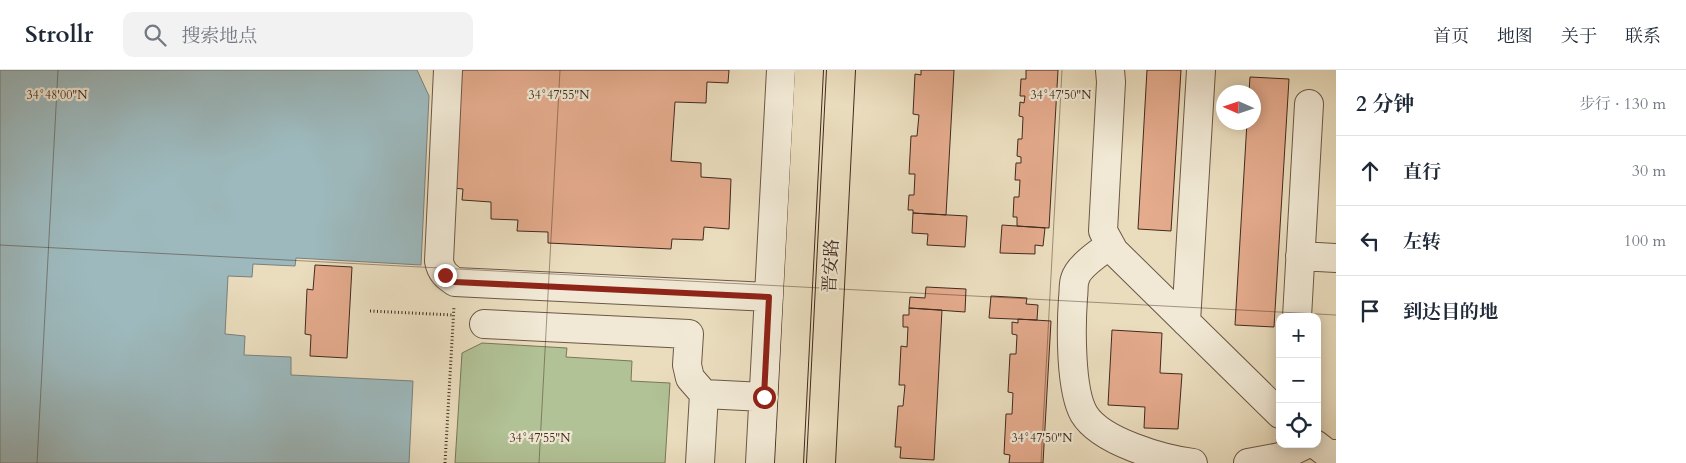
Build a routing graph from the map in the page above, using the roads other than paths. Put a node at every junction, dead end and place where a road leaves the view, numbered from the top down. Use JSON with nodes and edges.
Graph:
{"nodes":[{"id":1,"x":448,"y":70,"type":"edge"},
{"id":2,"x":780,"y":70,"type":"edge"},
{"id":3,"x":810,"y":70,"type":"edge"},
{"id":4,"x":841,"y":70,"type":"edge"},
{"id":5,"x":1110,"y":70,"type":"edge"},
{"id":6,"x":1201,"y":70,"type":"edge"},
{"id":7,"x":1309,"y":104,"type":"dead end"},
{"id":8,"x":1110,"y":246,"type":"junction"},
{"id":9,"x":1300,"y":256,"type":"junction"},
{"id":10,"x":1336,"y":258,"type":"edge"},
{"id":11,"x":769,"y":297,"type":"junction"},
{"id":12,"x":1297,"y":313,"type":"edge"},
{"id":13,"x":1186,"y":322,"type":"junction"},
{"id":14,"x":484,"y":324,"type":"dead end"},
{"id":15,"x":704,"y":394,"type":"junction"},
{"id":16,"x":764,"y":397,"type":"junction"},
{"id":17,"x":1276,"y":410,"type":"edge"},
{"id":18,"x":1299,"y":448,"type":"edge"},
{"id":19,"x":1320,"y":448,"type":"edge"},
{"id":20,"x":1336,"y":454,"type":"edge"},
{"id":21,"x":1183,"y":462,"type":"edge"},
{"id":22,"x":700,"y":463,"type":"edge"},
{"id":23,"x":760,"y":463,"type":"edge"},
{"id":24,"x":789,"y":463,"type":"edge"},
{"id":25,"x":820,"y":463,"type":"edge"},
{"id":26,"x":1248,"y":463,"type":"edge"}],
"edges":[{"from":1,"to":11,"type":"street"},
{"from":2,"to":11,"type":"street"},
{"from":3,"to":24,"type":"main road","name":"晋安路"},
{"from":4,"to":25,"type":"main road","name":"晋安路"},
{"from":5,"to":8,"type":"street"},
{"from":6,"to":13,"type":"street"},
{"from":7,"to":9,"type":"street"},
{"from":8,"to":13,"type":"street"},
{"from":8,"to":21,"type":"street"},
{"from":9,"to":10,"type":"street"},
{"from":9,"to":12,"type":"street"},
{"from":11,"to":16,"type":"street"},
{"from":13,"to":17,"type":"street"},
{"from":14,"to":15,"type":"street"},
{"from":15,"to":16,"type":"street"},
{"from":15,"to":22,"type":"street"},
{"from":16,"to":23,"type":"street"},
{"from":18,"to":26,"type":"street"},
{"from":19,"to":20,"type":"street"}]}
